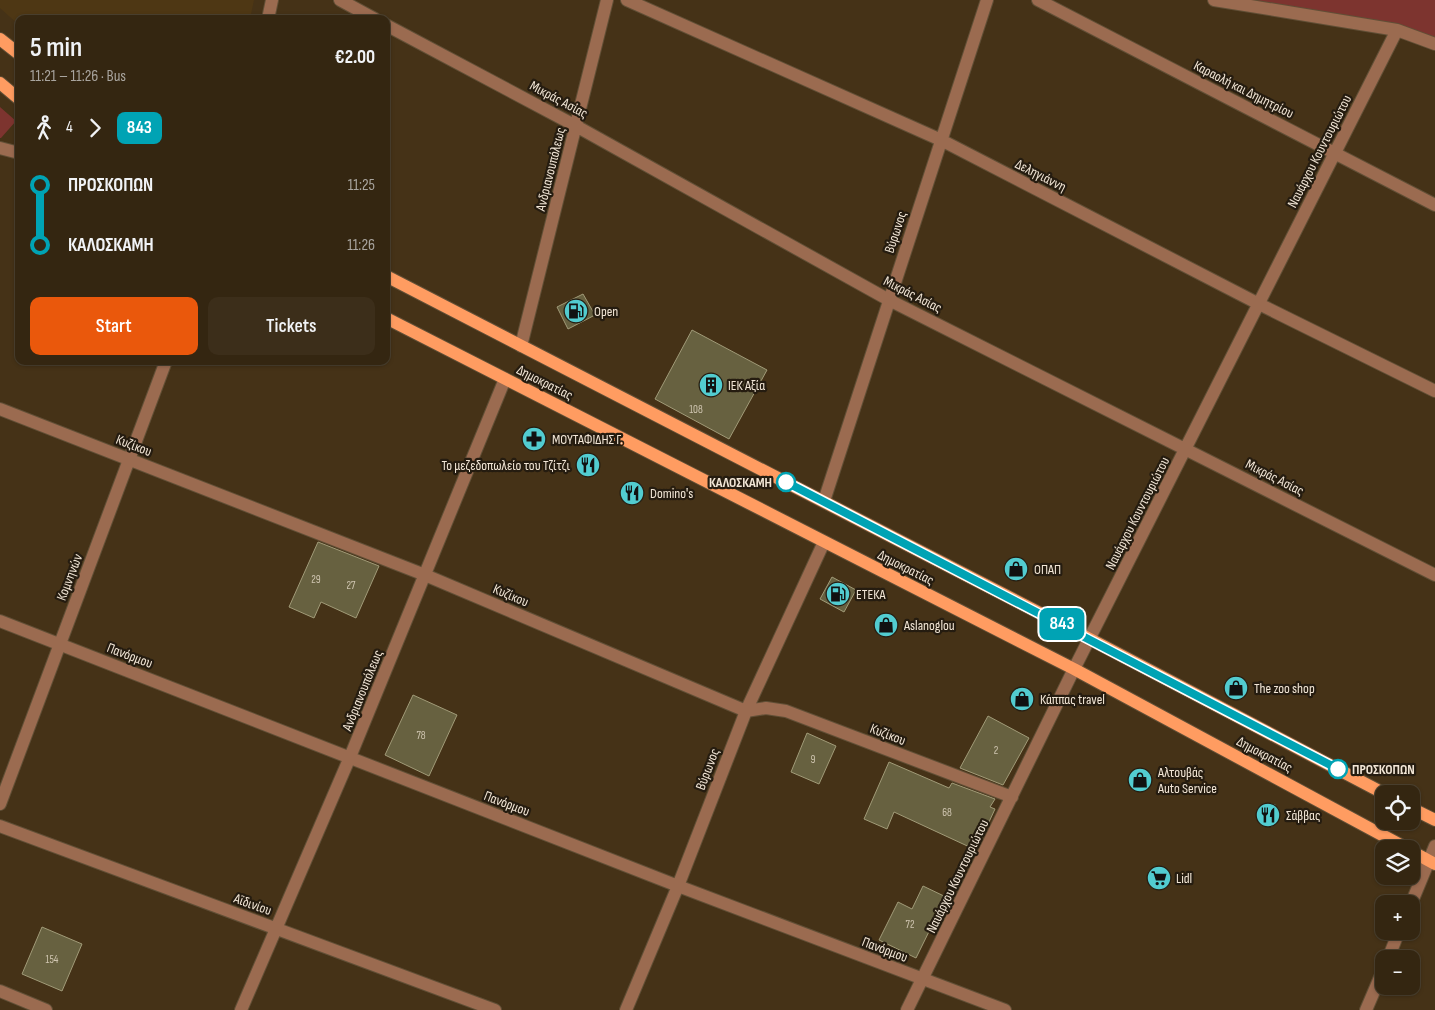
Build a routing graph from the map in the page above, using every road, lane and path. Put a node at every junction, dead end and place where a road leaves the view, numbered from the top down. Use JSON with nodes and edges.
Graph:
{"nodes":[{"id":1,"x":272,"y":0,"type":"edge"},
{"id":2,"x":340,"y":0,"type":"edge"},
{"id":3,"x":608,"y":0,"type":"edge"},
{"id":4,"x":627,"y":0,"type":"edge"},
{"id":5,"x":987,"y":0,"type":"edge"},
{"id":6,"x":1038,"y":0,"type":"edge"},
{"id":7,"x":1214,"y":0,"type":"edge"},
{"id":8,"x":269,"y":15,"type":"edge"},
{"id":9,"x":368,"y":15,"type":"edge"},
{"id":10,"x":390,"y":27,"type":"edge"},
{"id":11,"x":1397,"y":30,"type":"junction"},
{"id":12,"x":0,"y":39,"type":"edge"},
{"id":13,"x":1435,"y":44,"type":"edge"},
{"id":14,"x":15,"y":51,"type":"edge"},
{"id":15,"x":0,"y":83,"type":"edge"},
{"id":16,"x":15,"y":96,"type":"edge"},
{"id":17,"x":576,"y":126,"type":"junction"},
{"id":18,"x":941,"y":140,"type":"junction"},
{"id":19,"x":0,"y":148,"type":"edge"},
{"id":20,"x":15,"y":152,"type":"edge"},
{"id":21,"x":1335,"y":153,"type":"junction"},
{"id":22,"x":1435,"y":205,"type":"edge"},
{"id":23,"x":390,"y":278,"type":"edge"},
{"id":24,"x":889,"y":300,"type":"junction"},
{"id":25,"x":1259,"y":304,"type":"junction"},
{"id":26,"x":390,"y":320,"type":"edge"},
{"id":27,"x":521,"y":346,"type":"junction"},
{"id":28,"x":165,"y":365,"type":"edge"},
{"id":29,"x":505,"y":379,"type":"junction"},
{"id":30,"x":1435,"y":391,"type":"edge"},
{"id":31,"x":0,"y":409,"type":"edge"},
{"id":32,"x":1186,"y":449,"type":"junction"},
{"id":33,"x":130,"y":460,"type":"junction"},
{"id":34,"x":824,"y":501,"type":"junction"},
{"id":35,"x":824,"y":542,"type":"junction"},
{"id":36,"x":425,"y":575,"type":"junction"},
{"id":37,"x":1435,"y":575,"type":"edge"},
{"id":38,"x":0,"y":621,"type":"edge"},
{"id":39,"x":1090,"y":639,"type":"junction"},
{"id":40,"x":60,"y":644,"type":"junction"},
{"id":41,"x":1074,"y":669,"type":"junction"},
{"id":42,"x":746,"y":711,"type":"junction"},
{"id":43,"x":350,"y":757,"type":"junction"},
{"id":44,"x":1375,"y":789,"type":"edge"},
{"id":45,"x":1012,"y":797,"type":"junction"},
{"id":46,"x":0,"y":804,"type":"edge"},
{"id":47,"x":1420,"y":812,"type":"edge"},
{"id":48,"x":1435,"y":820,"type":"edge"},
{"id":49,"x":0,"y":826,"type":"edge"},
{"id":50,"x":1391,"y":840,"type":"edge"},
{"id":51,"x":1435,"y":846,"type":"edge"},
{"id":52,"x":1420,"y":856,"type":"edge"},
{"id":53,"x":1432,"y":862,"type":"edge"},
{"id":54,"x":678,"y":886,"type":"junction"},
{"id":55,"x":1415,"y":895,"type":"edge"},
{"id":56,"x":278,"y":929,"type":"junction"},
{"id":57,"x":923,"y":980,"type":"junction"},
{"id":58,"x":1375,"y":989,"type":"edge"},
{"id":59,"x":0,"y":991,"type":"edge"},
{"id":60,"x":46,"y":1010,"type":"edge"},
{"id":61,"x":242,"y":1010,"type":"edge"},
{"id":62,"x":495,"y":1010,"type":"edge"},
{"id":63,"x":626,"y":1010,"type":"edge"},
{"id":64,"x":907,"y":1010,"type":"edge"},
{"id":65,"x":1005,"y":1010,"type":"edge"},
{"id":66,"x":1366,"y":1010,"type":"edge"}],
"edges":[{"from":1,"to":8,"type":"street"},
{"from":2,"to":9,"type":"street"},
{"from":3,"to":17,"type":"street","name":"Ανδριανουπόλεως"},
{"from":4,"to":18,"type":"street","name":"Δεληγιάννη"},
{"from":5,"to":18,"type":"street","name":"Βύρωνος"},
{"from":6,"to":21,"type":"street","name":"Καραολή και Δημητρίου"},
{"from":7,"to":11,"type":"street"},
{"from":10,"to":17,"type":"street","name":"Μικράς Ασίας"},
{"from":11,"to":13,"type":"street"},
{"from":11,"to":21,"type":"street","name":"Ναυάρχου Κουντουριώτου"},
{"from":12,"to":14,"type":"main road"},
{"from":15,"to":16,"type":"main road"},
{"from":17,"to":24,"type":"street","name":"Μικράς Ασίας"},
{"from":17,"to":27,"type":"street","name":"Ανδριανουπόλεως"},
{"from":18,"to":24,"type":"street","name":"Βύρωνος"},
{"from":18,"to":25,"type":"street","name":"Δεληγιάννη"},
{"from":19,"to":20,"type":"street"},
{"from":21,"to":22,"type":"street","name":"Καραολή και Δημητρίου"},
{"from":21,"to":25,"type":"street","name":"Ναυάρχου Κουντουριώτου"},
{"from":23,"to":27,"type":"main road","name":"Δημοκρατίας"},
{"from":24,"to":32,"type":"street","name":"Μικράς Ασίας"},
{"from":24,"to":34,"type":"street","name":"Βύρωνος"},
{"from":25,"to":30,"type":"street","name":"Δεληγιάννη"},
{"from":25,"to":32,"type":"street","name":"Ναυάρχου Κουντουριώτου"},
{"from":26,"to":29,"type":"main road","name":"Δημοκρατίας"},
{"from":27,"to":34,"type":"main road","name":"Δημοκρατίας"},
{"from":28,"to":33,"type":"street","name":"Κομνηνών"},
{"from":29,"to":35,"type":"main road","name":"Δημοκρατίας"},
{"from":29,"to":36,"type":"street","name":"Ανδριανουπόλεως"},
{"from":31,"to":33,"type":"street","name":"Κυζίκου"},
{"from":32,"to":37,"type":"street","name":"Μικράς Ασίας"},
{"from":32,"to":39,"type":"street","name":"Ναυάρχου Κουντουριώτου"},
{"from":33,"to":36,"type":"street","name":"Κυζίκου"},
{"from":33,"to":40,"type":"street","name":"Κομνηνών"},
{"from":34,"to":39,"type":"main road","name":"Δημοκρατίας"},
{"from":35,"to":41,"type":"main road","name":"Δημοκρατίας"},
{"from":35,"to":42,"type":"street","name":"Βύρωνος"},
{"from":36,"to":42,"type":"street","name":"Κυζίκου"},
{"from":36,"to":43,"type":"street","name":"Ανδριανουπόλεως"},
{"from":38,"to":40,"type":"street","name":"Πανόρμου"},
{"from":39,"to":41,"type":"street","name":"Ναυάρχου Κουντουριώτου"},
{"from":39,"to":44,"type":"main road","name":"Δημοκρατίας"},
{"from":40,"to":43,"type":"street","name":"Πανόρμου"},
{"from":40,"to":46,"type":"street","name":"Κομνηνών"},
{"from":41,"to":45,"type":"street","name":"Ναυάρχου Κουντουριώτου"},
{"from":41,"to":50,"type":"main road","name":"Δημοκρατίας"},
{"from":42,"to":45,"type":"street","name":"Κυζίκου"},
{"from":42,"to":54,"type":"street","name":"Βύρωνος"},
{"from":43,"to":54,"type":"street","name":"Πανόρμου"},
{"from":43,"to":56,"type":"street","name":"Ανδριανουπόλεως"},
{"from":45,"to":57,"type":"street","name":"Ναυάρχου Κουντουριώτου"},
{"from":47,"to":48,"type":"main road"},
{"from":49,"to":56,"type":"street","name":"Αϊδινίου"},
{"from":51,"to":53,"type":"street"},
{"from":52,"to":53,"type":"main road"},
{"from":53,"to":55,"type":"street"},
{"from":54,"to":57,"type":"street","name":"Πανόρμου"},
{"from":54,"to":63,"type":"street","name":"Βύρωνος"},
{"from":56,"to":61,"type":"street","name":"Ανδριανουπόλεως"},
{"from":56,"to":62,"type":"street","name":"Αϊδινίου"},
{"from":57,"to":64,"type":"street","name":"Ναυάρχου Κουντουριώτου"},
{"from":57,"to":65,"type":"street","name":"Πανόρμου"},
{"from":58,"to":66,"type":"street"},
{"from":59,"to":60,"type":"street"}]}
